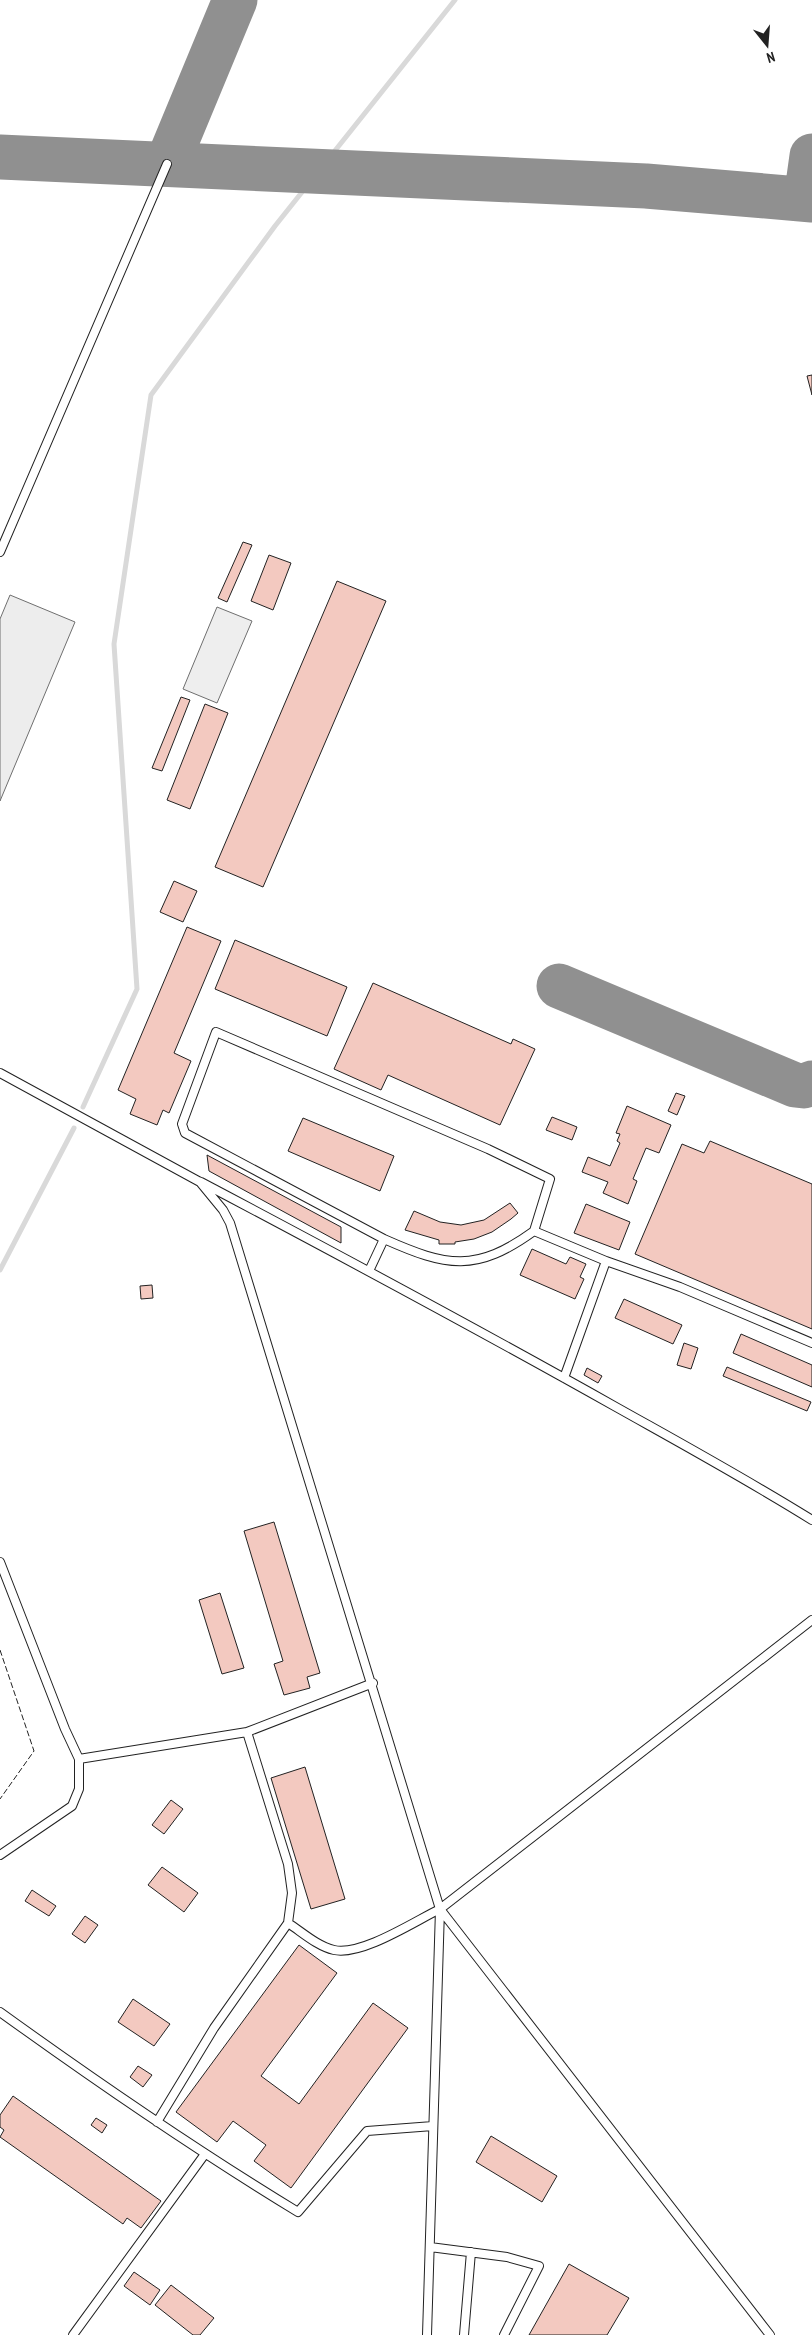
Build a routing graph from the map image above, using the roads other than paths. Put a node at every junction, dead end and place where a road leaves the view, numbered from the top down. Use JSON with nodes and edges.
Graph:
{"nodes":[{"id":1,"x":167,"y":164,"type":"dead end"},
{"id":2,"x":0,"y":552,"type":"edge"},
{"id":3,"x":0,"y":1073,"type":"edge"},
{"id":4,"x":200,"y":1182,"type":"junction"},
{"id":5,"x":534,"y":1231,"type":"junction"},
{"id":6,"x":384,"y":1239,"type":"junction"},
{"id":7,"x":606,"y":1261,"type":"junction"},
{"id":8,"x":369,"y":1271,"type":"junction"},
{"id":9,"x":812,"y":1343,"type":"edge"},
{"id":10,"x":564,"y":1378,"type":"junction"},
{"id":11,"x":812,"y":1520,"type":"edge"},
{"id":12,"x":0,"y":1562,"type":"edge"},
{"id":13,"x":812,"y":1620,"type":"edge"},
{"id":14,"x":373,"y":1683,"type":"junction"},
{"id":15,"x":246,"y":1732,"type":"junction"},
{"id":16,"x":79,"y":1759,"type":"junction"},
{"id":17,"x":0,"y":1855,"type":"edge"},
{"id":18,"x":440,"y":1909,"type":"junction"},
{"id":19,"x":288,"y":1923,"type":"junction"},
{"id":20,"x":0,"y":2012,"type":"edge"},
{"id":21,"x":157,"y":2122,"type":"junction"},
{"id":22,"x":433,"y":2126,"type":"junction"},
{"id":23,"x":205,"y":2154,"type":"junction"},
{"id":24,"x":430,"y":2247,"type":"junction"},
{"id":25,"x":471,"y":2252,"type":"junction"},
{"id":26,"x":73,"y":2335,"type":"edge"},
{"id":27,"x":428,"y":2335,"type":"edge"},
{"id":28,"x":464,"y":2335,"type":"edge"},
{"id":29,"x":504,"y":2335,"type":"edge"},
{"id":30,"x":770,"y":2335,"type":"edge"}],
"edges":[{"from":1,"to":2,"type":"lane"},
{"from":3,"to":4,"type":"lane"},
{"from":4,"to":8,"type":"lane"},
{"from":4,"to":14,"type":"lane"},
{"from":5,"to":6,"type":"lane"},
{"from":5,"to":6,"type":"lane"},
{"from":5,"to":7,"type":"lane"},
{"from":6,"to":8,"type":"lane"},
{"from":7,"to":9,"type":"lane"},
{"from":7,"to":10,"type":"lane"},
{"from":8,"to":10,"type":"lane"},
{"from":10,"to":11,"type":"lane"},
{"from":12,"to":16,"type":"lane"},
{"from":13,"to":18,"type":"lane"},
{"from":14,"to":15,"type":"lane"},
{"from":14,"to":18,"type":"lane"},
{"from":15,"to":16,"type":"lane"},
{"from":15,"to":19,"type":"lane"},
{"from":16,"to":17,"type":"lane"},
{"from":18,"to":19,"type":"lane"},
{"from":18,"to":22,"type":"lane"},
{"from":18,"to":30,"type":"lane"},
{"from":19,"to":21,"type":"lane"},
{"from":20,"to":21,"type":"lane"},
{"from":21,"to":23,"type":"lane"},
{"from":22,"to":23,"type":"lane"},
{"from":22,"to":24,"type":"lane"},
{"from":23,"to":26,"type":"lane"},
{"from":24,"to":25,"type":"lane"},
{"from":24,"to":27,"type":"lane"},
{"from":25,"to":28,"type":"lane"},
{"from":25,"to":29,"type":"lane"}]}
